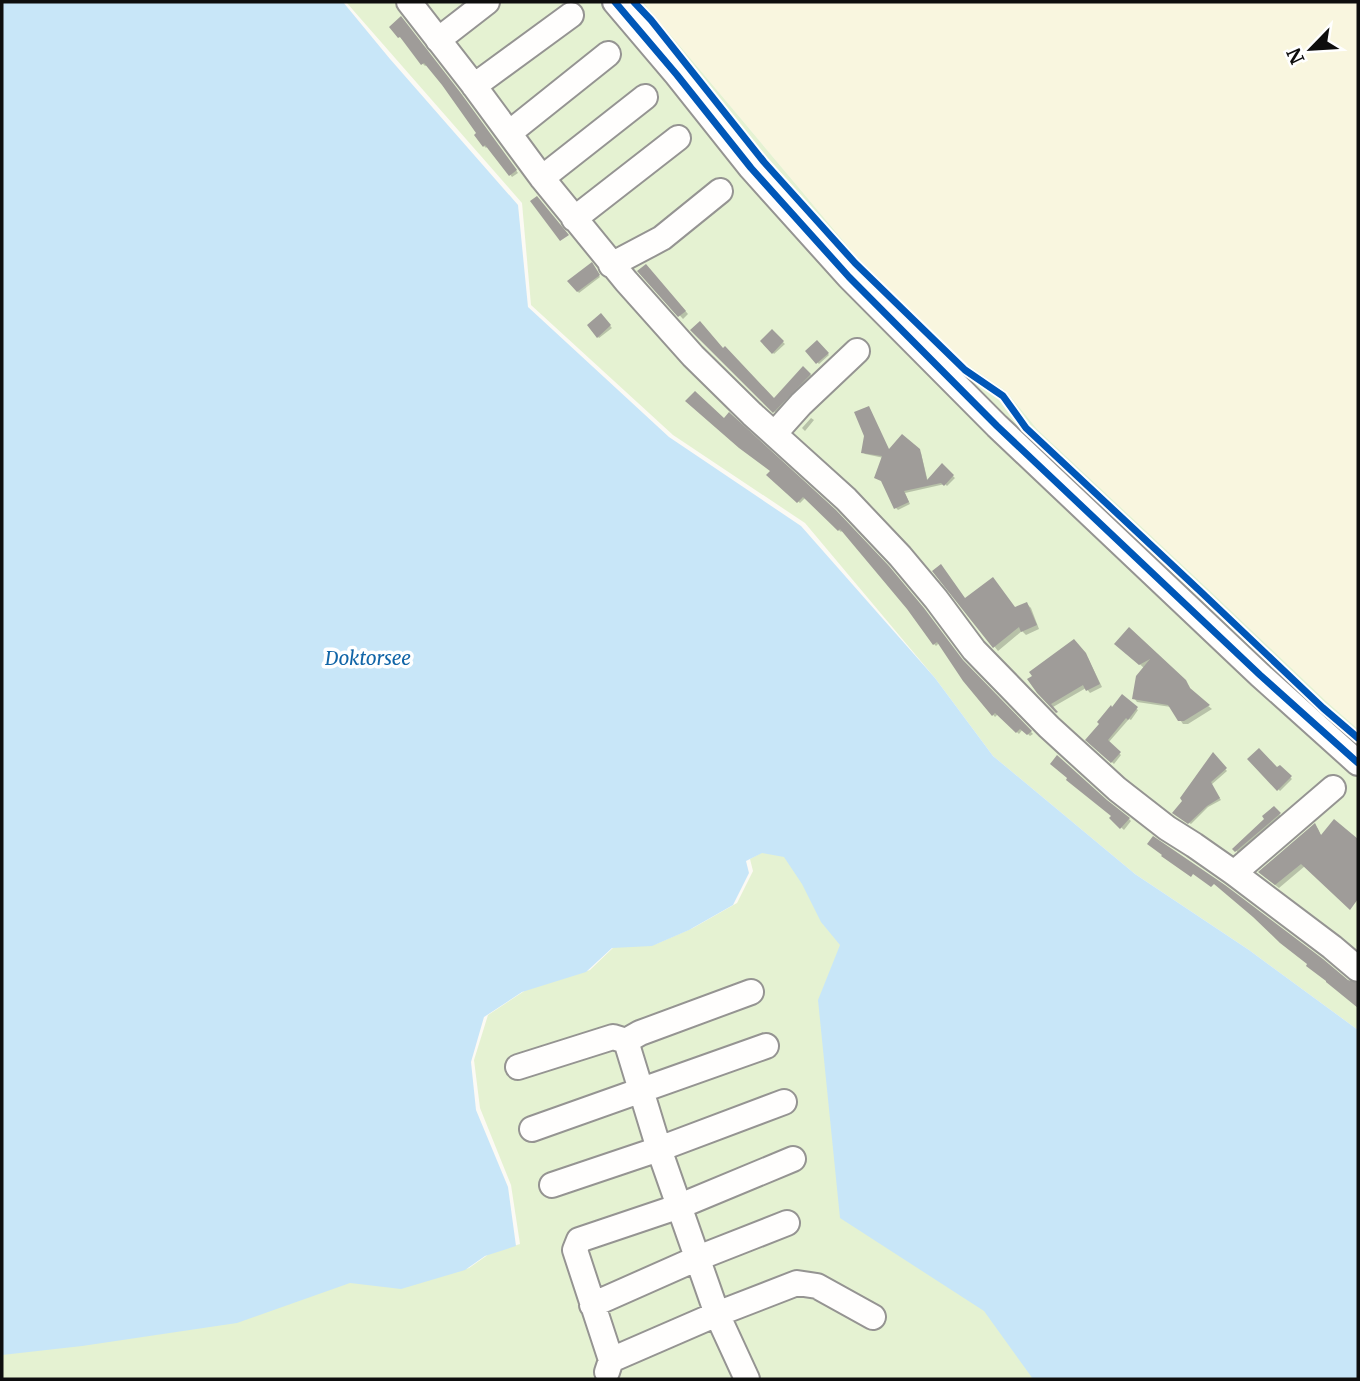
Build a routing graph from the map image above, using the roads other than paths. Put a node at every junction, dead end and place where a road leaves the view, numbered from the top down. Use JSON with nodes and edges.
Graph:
{"nodes":[{"id":1,"x":409,"y":2,"type":"edge"},
{"id":2,"x":487,"y":2,"type":"edge"},
{"id":3,"x":615,"y":2,"type":"edge"},
{"id":4,"x":572,"y":15,"type":"dead end"},
{"id":5,"x":438,"y":40,"type":"junction"},
{"id":6,"x":608,"y":54,"type":"dead end"},
{"id":7,"x":474,"y":86,"type":"junction"},
{"id":8,"x":645,"y":97,"type":"dead end"},
{"id":9,"x":509,"y":133,"type":"junction"},
{"id":10,"x":678,"y":138,"type":"dead end"},
{"id":11,"x":542,"y":178,"type":"junction"},
{"id":12,"x":720,"y":191,"type":"dead end"},
{"id":13,"x":574,"y":219,"type":"junction"},
{"id":14,"x":611,"y":265,"type":"junction"},
{"id":15,"x":857,"y":351,"type":"dead end"},
{"id":16,"x":775,"y":433,"type":"junction"},
{"id":17,"x":1358,"y":763,"type":"edge"},
{"id":18,"x":1333,"y":788,"type":"dead end"},
{"id":19,"x":1234,"y":873,"type":"junction"},
{"id":20,"x":1358,"y":969,"type":"edge"},
{"id":21,"x":751,"y":992,"type":"dead end"},
{"id":22,"x":626,"y":1041,"type":"junction"},
{"id":23,"x":766,"y":1046,"type":"dead end"},
{"id":24,"x":518,"y":1067,"type":"dead end"},
{"id":25,"x":641,"y":1091,"type":"junction"},
{"id":26,"x":784,"y":1101,"type":"dead end"},
{"id":27,"x":532,"y":1129,"type":"dead end"},
{"id":28,"x":659,"y":1149,"type":"junction"},
{"id":29,"x":793,"y":1159,"type":"dead end"},
{"id":30,"x":552,"y":1185,"type":"dead end"},
{"id":31,"x":680,"y":1206,"type":"junction"},
{"id":32,"x":786,"y":1223,"type":"dead end"},
{"id":33,"x":698,"y":1258,"type":"junction"},
{"id":34,"x":592,"y":1304,"type":"junction"},
{"id":35,"x":718,"y":1314,"type":"junction"},
{"id":36,"x":873,"y":1317,"type":"dead end"},
{"id":37,"x":747,"y":1379,"type":"edge"}],
"edges":[{"from":1,"to":5,"type":"street"},
{"from":2,"to":5,"type":"street"},
{"from":3,"to":17,"type":"street"},
{"from":4,"to":7,"type":"street"},
{"from":5,"to":7,"type":"street"},
{"from":6,"to":9,"type":"street"},
{"from":7,"to":9,"type":"street"},
{"from":8,"to":11,"type":"street"},
{"from":9,"to":11,"type":"street"},
{"from":10,"to":13,"type":"street"},
{"from":11,"to":13,"type":"street"},
{"from":12,"to":14,"type":"street"},
{"from":13,"to":14,"type":"street"},
{"from":14,"to":16,"type":"street"},
{"from":15,"to":16,"type":"street"},
{"from":16,"to":19,"type":"street"},
{"from":18,"to":19,"type":"street"},
{"from":19,"to":20,"type":"street"},
{"from":21,"to":22,"type":"street"},
{"from":22,"to":24,"type":"street"},
{"from":22,"to":25,"type":"street"},
{"from":23,"to":25,"type":"street"},
{"from":25,"to":27,"type":"street"},
{"from":25,"to":28,"type":"street"},
{"from":26,"to":28,"type":"street"},
{"from":28,"to":30,"type":"street"},
{"from":28,"to":31,"type":"street"},
{"from":29,"to":31,"type":"street"},
{"from":31,"to":33,"type":"street"},
{"from":31,"to":34,"type":"street"},
{"from":32,"to":33,"type":"street"},
{"from":33,"to":34,"type":"street"},
{"from":33,"to":35,"type":"street"},
{"from":34,"to":35,"type":"street"},
{"from":35,"to":36,"type":"street"},
{"from":35,"to":37,"type":"street"}]}
